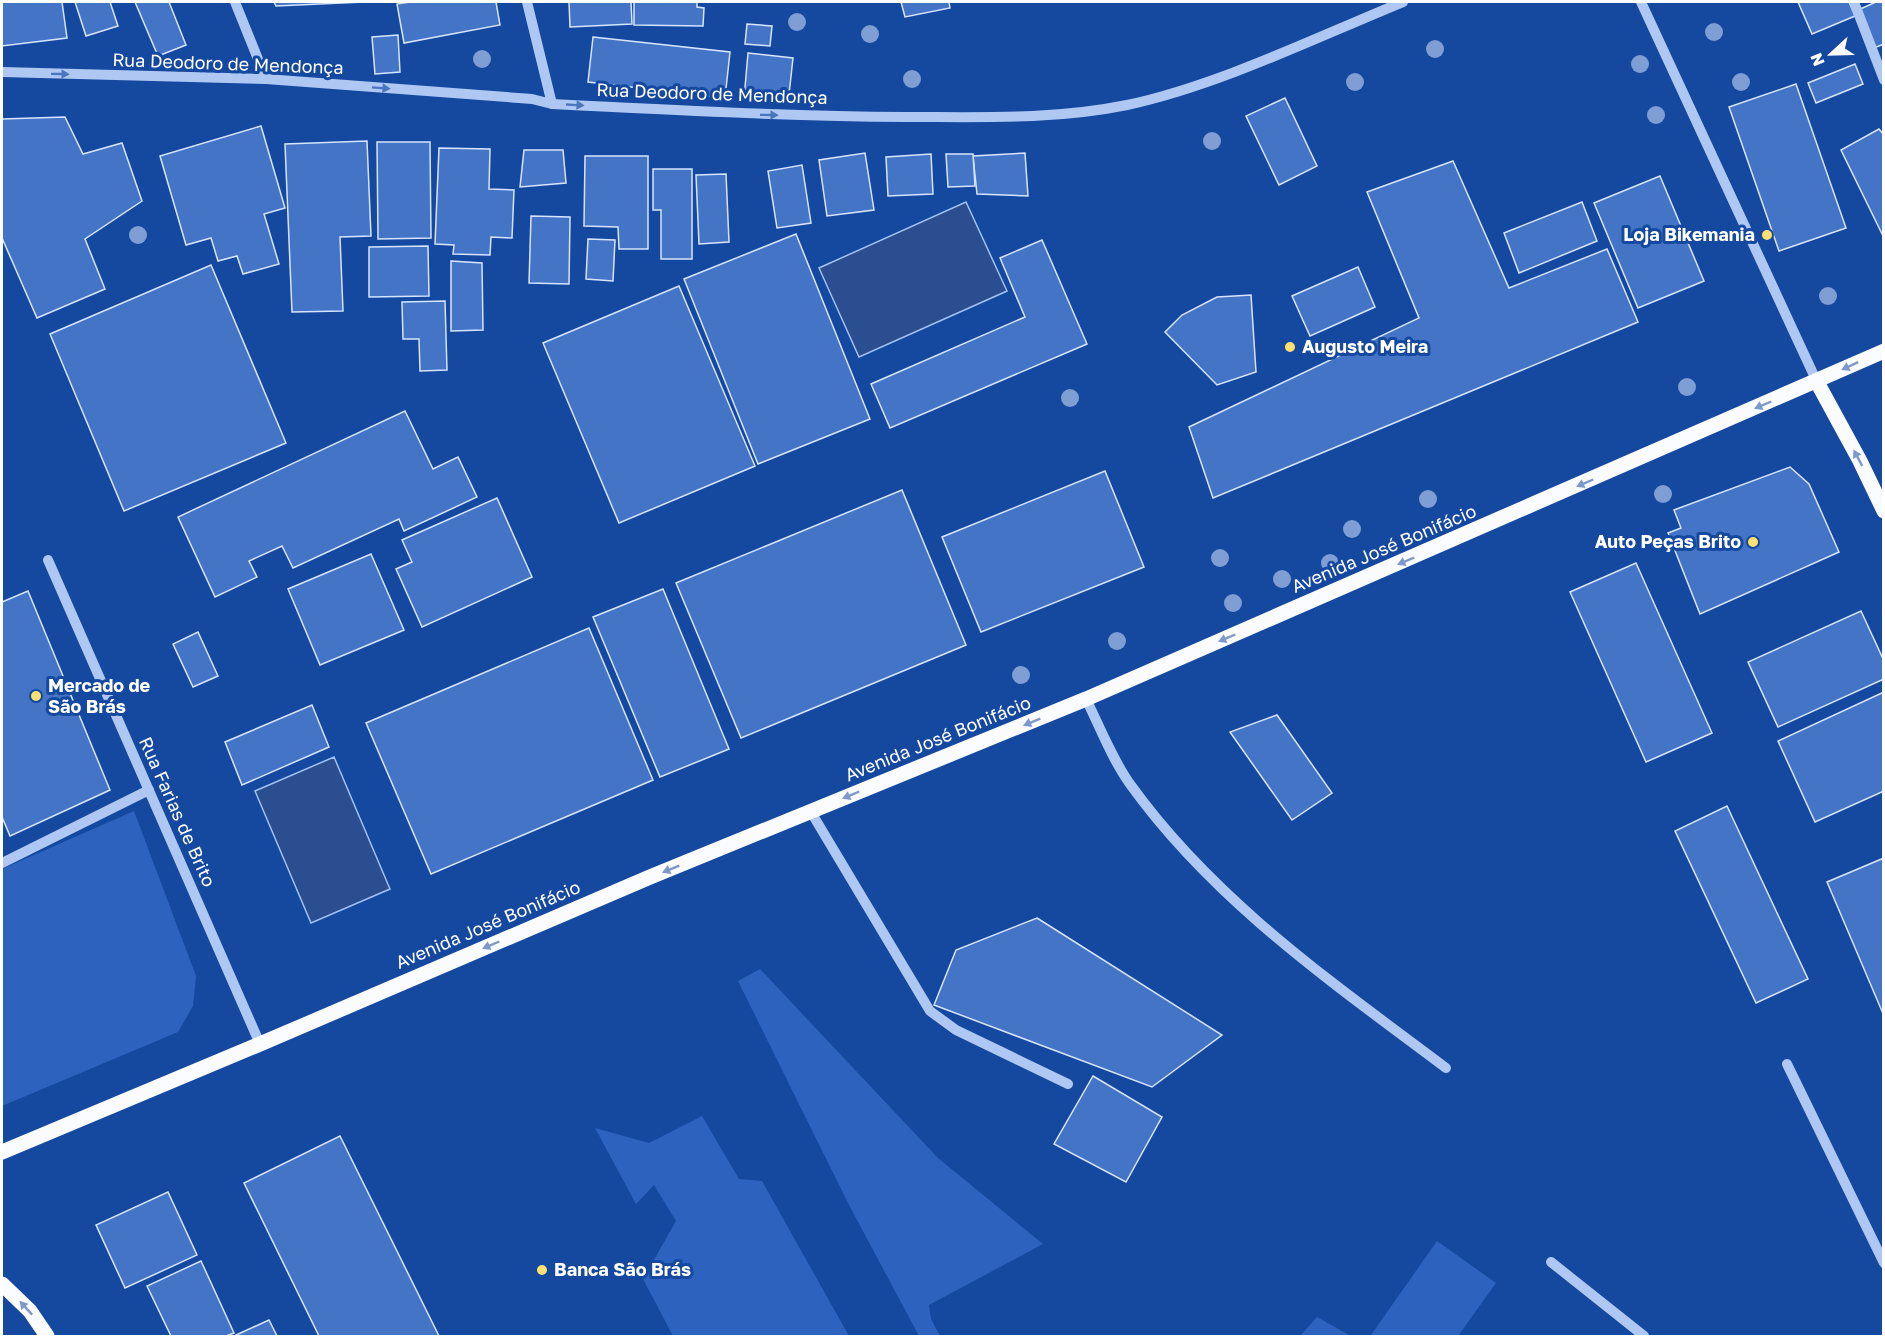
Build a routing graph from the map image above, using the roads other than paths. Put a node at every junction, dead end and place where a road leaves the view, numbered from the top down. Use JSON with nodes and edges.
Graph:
{"nodes":[{"id":1,"x":236,"y":2,"type":"edge"},
{"id":2,"x":527,"y":2,"type":"edge"},
{"id":3,"x":1403,"y":2,"type":"edge"},
{"id":4,"x":1641,"y":2,"type":"edge"},
{"id":5,"x":1854,"y":2,"type":"edge"},
{"id":6,"x":2,"y":72,"type":"edge"},
{"id":7,"x":266,"y":79,"type":"junction"},
{"id":8,"x":1884,"y":80,"type":"edge"},
{"id":9,"x":552,"y":104,"type":"junction"},
{"id":10,"x":1884,"y":351,"type":"edge"},
{"id":11,"x":1817,"y":382,"type":"junction"},
{"id":12,"x":1884,"y":511,"type":"edge"},
{"id":13,"x":48,"y":560,"type":"dead end"},
{"id":14,"x":1086,"y":699,"type":"junction"},
{"id":15,"x":149,"y":790,"type":"junction"},
{"id":16,"x":811,"y":812,"type":"junction"},
{"id":17,"x":2,"y":863,"type":"edge"},
{"id":18,"x":260,"y":1044,"type":"junction"},
{"id":19,"x":1787,"y":1064,"type":"dead end"},
{"id":20,"x":1446,"y":1068,"type":"dead end"},
{"id":21,"x":1068,"y":1084,"type":"dead end"},
{"id":22,"x":2,"y":1152,"type":"edge"},
{"id":23,"x":1551,"y":1262,"type":"dead end"},
{"id":24,"x":1884,"y":1263,"type":"edge"},
{"id":25,"x":2,"y":1284,"type":"edge"},
{"id":26,"x":47,"y":1336,"type":"edge"},
{"id":27,"x":1644,"y":1336,"type":"edge"}],
"edges":[{"from":1,"to":7,"type":"street"},
{"from":2,"to":9,"type":"street"},
{"from":9,"to":3,"type":"street","name":"Rua Deodoro de Mendonça","one_way":true},
{"from":4,"to":11,"type":"street"},
{"from":5,"to":8,"type":"street"},
{"from":6,"to":7,"type":"street","name":"Rua Deodoro de Mendonça","one_way":true},
{"from":7,"to":9,"type":"street","name":"Rua Deodoro de Mendonça","one_way":true},
{"from":10,"to":11,"type":"main road","name":"Avenida José Bonifácio","one_way":true},
{"from":12,"to":11,"type":"main road","one_way":true},
{"from":11,"to":14,"type":"main road","name":"Avenida José Bonifácio","one_way":true},
{"from":13,"to":15,"type":"street","name":"Rua Farias de Brito"},
{"from":14,"to":16,"type":"main road","name":"Avenida José Bonifácio","one_way":true},
{"from":14,"to":20,"type":"street"},
{"from":15,"to":17,"type":"street"},
{"from":15,"to":18,"type":"street","name":"Rua Farias de Brito"},
{"from":16,"to":18,"type":"main road","name":"Avenida José Bonifácio","one_way":true},
{"from":16,"to":21,"type":"street"},
{"from":18,"to":22,"type":"main road","name":"Avenida José Bonifácio"},
{"from":19,"to":24,"type":"street"},
{"from":23,"to":27,"type":"street"},
{"from":26,"to":25,"type":"main road","one_way":true}]}
